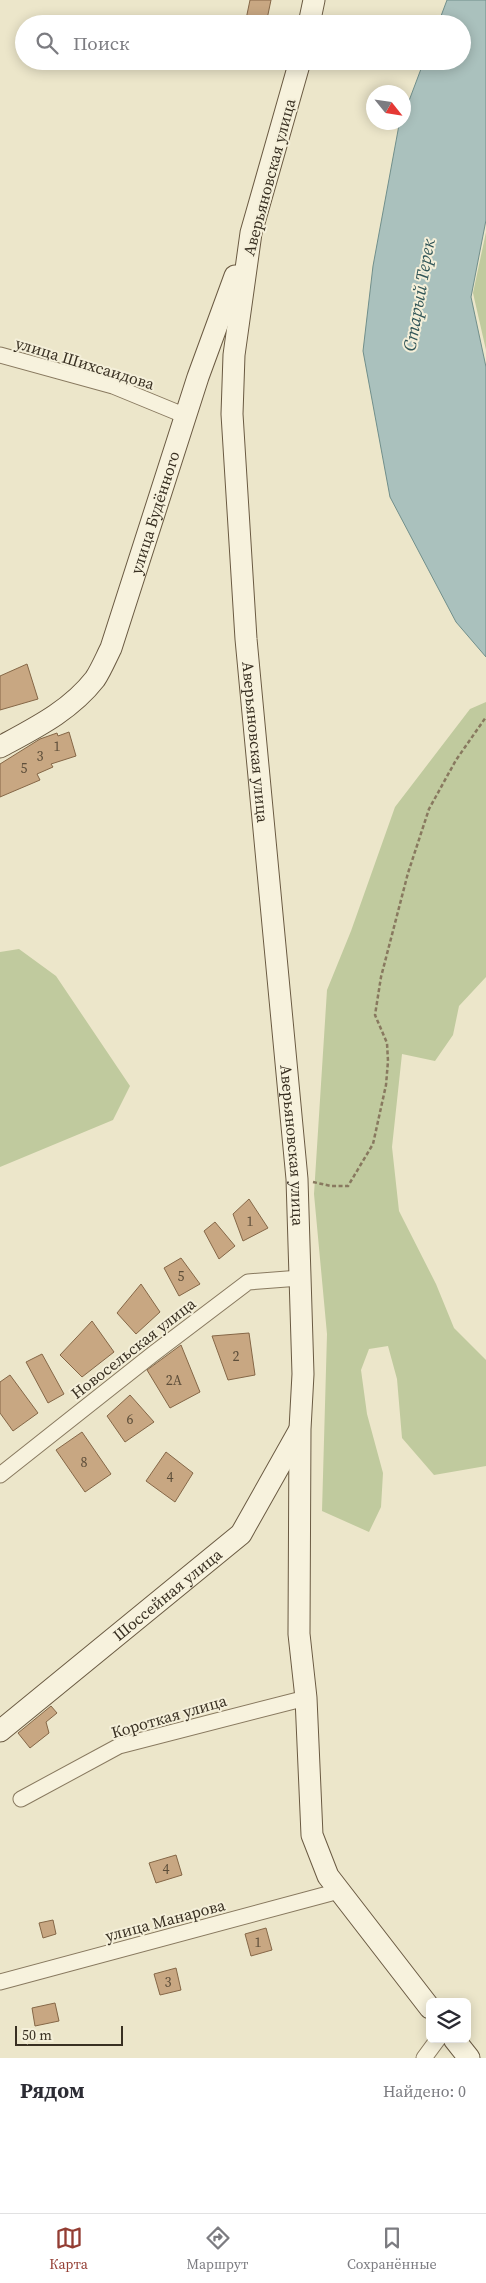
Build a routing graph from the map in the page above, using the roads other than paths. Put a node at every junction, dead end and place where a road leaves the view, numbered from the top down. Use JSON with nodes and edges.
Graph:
{"nodes":[{"id":1,"x":314,"y":0,"type":"edge"},
{"id":2,"x":311,"y":15,"type":"edge"},
{"id":3,"x":297,"y":70,"type":"edge"},
{"id":4,"x":251,"y":234,"type":"junction"},
{"id":5,"x":0,"y":355,"type":"edge"},
{"id":6,"x":186,"y":416,"type":"junction"},
{"id":7,"x":0,"y":747,"type":"edge"},
{"id":8,"x":300,"y":1278,"type":"junction"},
{"id":9,"x":300,"y":1429,"type":"junction"},
{"id":10,"x":0,"y":1475,"type":"edge"},
{"id":11,"x":306,"y":1698,"type":"junction"},
{"id":12,"x":0,"y":1731,"type":"edge"},
{"id":13,"x":21,"y":1799,"type":"dead end"},
{"id":14,"x":339,"y":1891,"type":"junction"},
{"id":15,"x":0,"y":1982,"type":"edge"},
{"id":16,"x":426,"y":2003,"type":"edge"},
{"id":17,"x":435,"y":2043,"type":"edge"},
{"id":18,"x":457,"y":2043,"type":"edge"},
{"id":19,"x":424,"y":2058,"type":"edge"},
{"id":20,"x":469,"y":2058,"type":"edge"}],
"edges":[{"from":1,"to":2,"type":"street"},
{"from":3,"to":4,"type":"street","name":"Аверьяновская улица"},
{"from":4,"to":6,"type":"street","name":"улица Будённого"},
{"from":4,"to":8,"type":"street","name":"Аверьяновская улица"},
{"from":5,"to":6,"type":"street","name":"улица Шихсаидова"},
{"from":6,"to":7,"type":"street","name":"улица Будённого"},
{"from":8,"to":9,"type":"street","name":"Аверьяновская улица"},
{"from":8,"to":10,"type":"street","name":"Новосельская улица"},
{"from":9,"to":11,"type":"street","name":"Аверьяновская улица"},
{"from":9,"to":12,"type":"street","name":"Шоссейная улица"},
{"from":11,"to":13,"type":"street","name":"Короткая улица"},
{"from":11,"to":14,"type":"street","name":"Аверьяновская улица"},
{"from":14,"to":15,"type":"street","name":"улица Манарова"},
{"from":14,"to":16,"type":"street","name":"Аверьяновская улица"},
{"from":17,"to":19,"type":"street"},
{"from":18,"to":20,"type":"street"}]}
